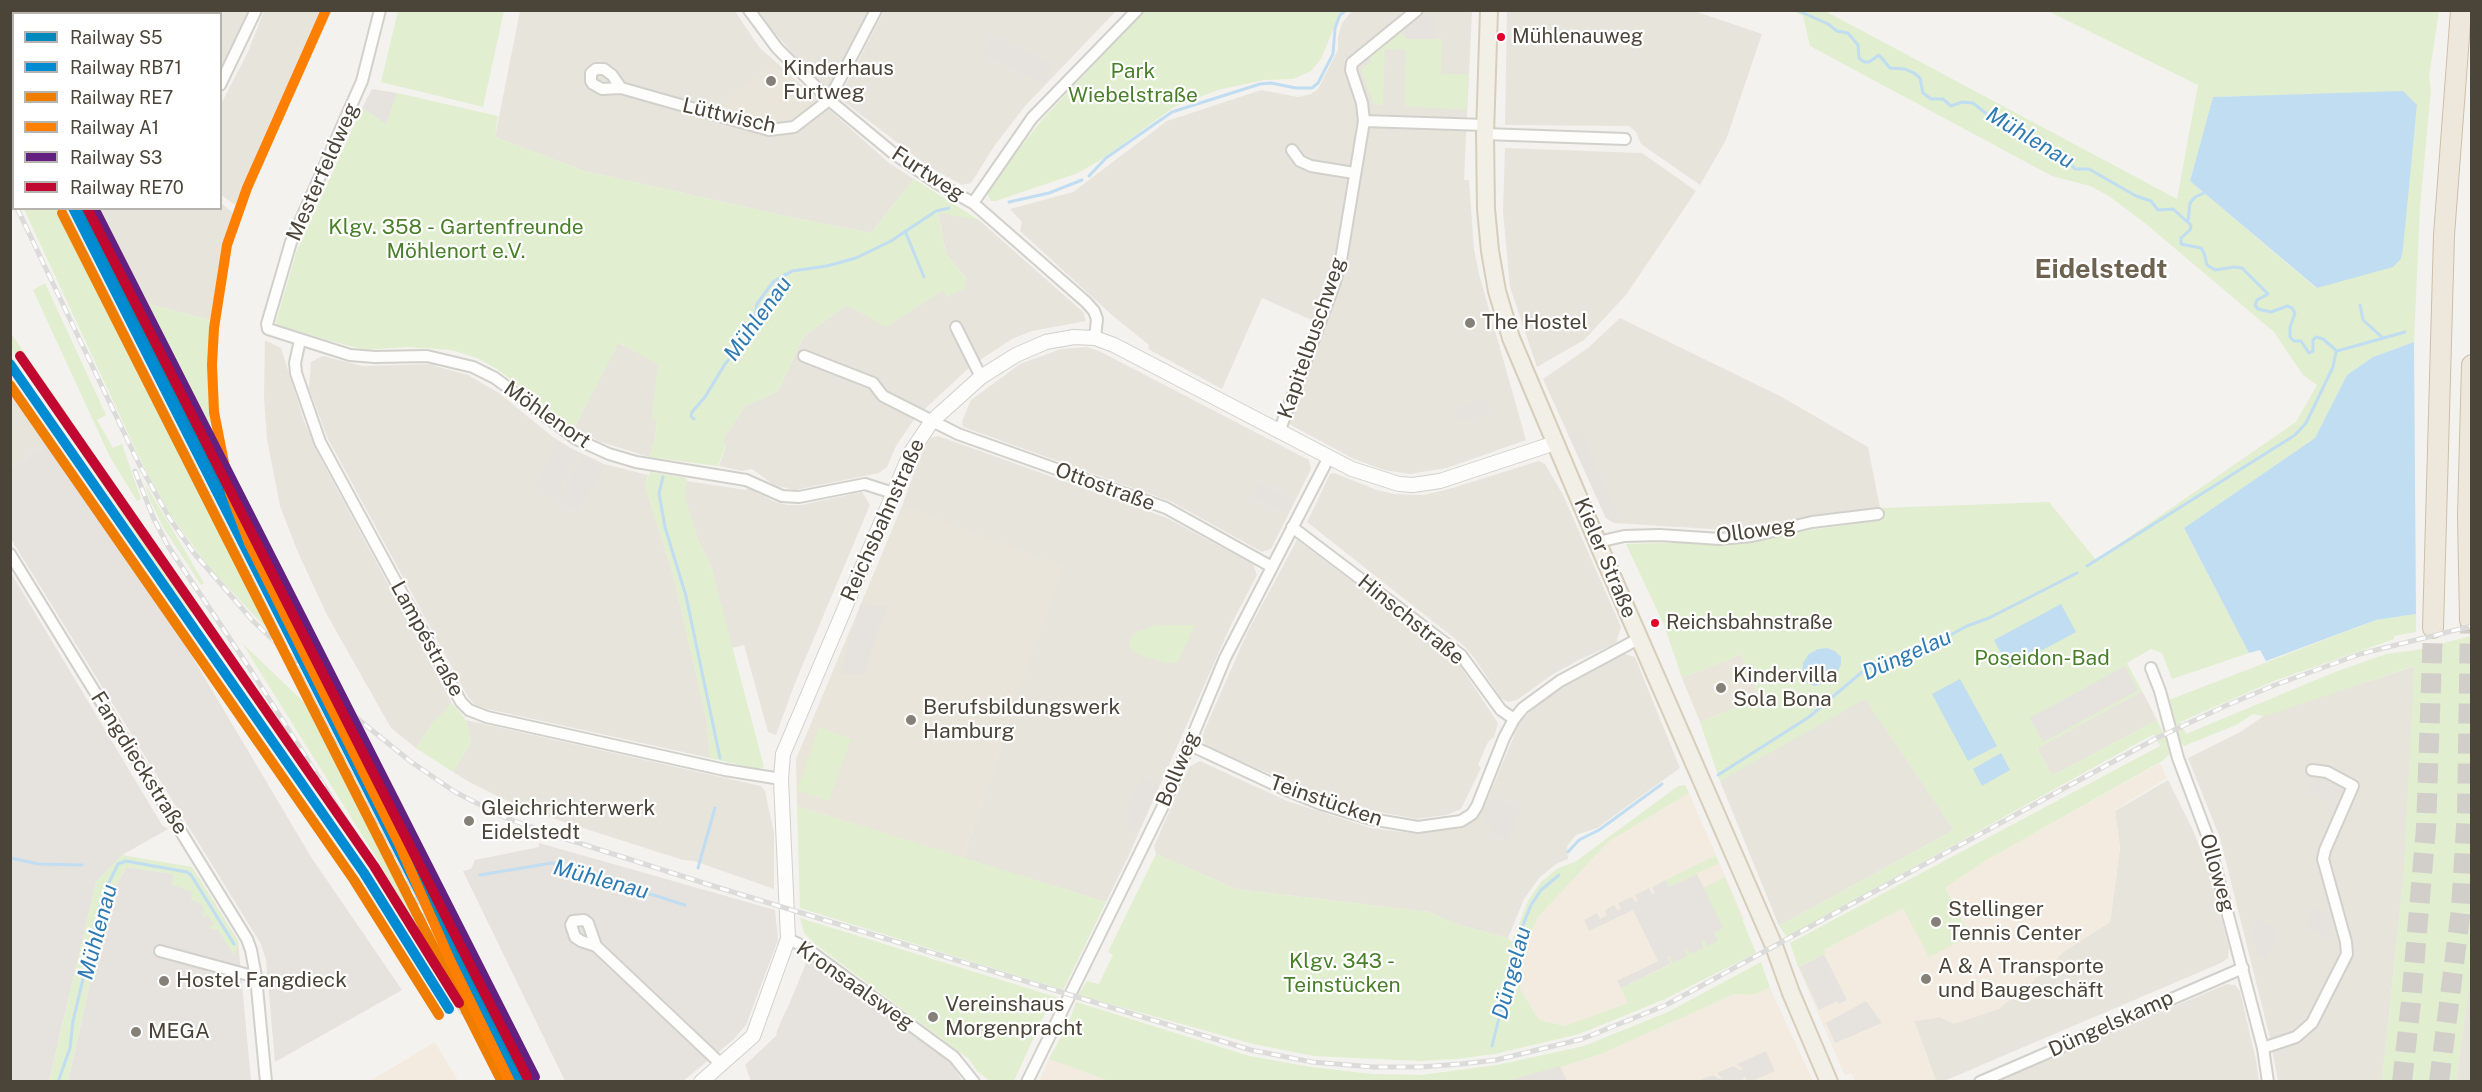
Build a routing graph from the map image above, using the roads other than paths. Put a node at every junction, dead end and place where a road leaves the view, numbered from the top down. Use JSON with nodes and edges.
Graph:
{"nodes":[{"id":1,"x":256,"y":10,"type":"edge"},
{"id":2,"x":380,"y":10,"type":"edge"},
{"id":3,"x":749,"y":10,"type":"edge"},
{"id":4,"x":876,"y":10,"type":"edge"},
{"id":5,"x":1137,"y":10,"type":"edge"},
{"id":6,"x":1417,"y":10,"type":"edge"},
{"id":7,"x":1489,"y":10,"type":"edge"},
{"id":8,"x":2461,"y":10,"type":"edge"},
{"id":9,"x":222,"y":81,"type":"edge"},
{"id":10,"x":621,"y":88,"type":"dead end"},
{"id":11,"x":829,"y":100,"type":"junction"},
{"id":12,"x":1364,"y":121,"type":"junction"},
{"id":13,"x":1485,"y":130,"type":"junction"},
{"id":14,"x":1625,"y":139,"type":"dead end"},
{"id":15,"x":1292,"y":150,"type":"dead end"},
{"id":16,"x":1354,"y":173,"type":"junction"},
{"id":17,"x":973,"y":203,"type":"junction"},
{"id":18,"x":956,"y":327,"type":"dead end"},
{"id":19,"x":272,"y":331,"type":"joint"},
{"id":20,"x":1095,"y":338,"type":"junction"},
{"id":21,"x":300,"y":340,"type":"junction"},
{"id":22,"x":804,"y":356,"type":"dead end"},
{"id":23,"x":2472,"y":365,"type":"edge"},
{"id":24,"x":981,"y":377,"type":"junction"},
{"id":25,"x":932,"y":421,"type":"junction"},
{"id":26,"x":1278,"y":432,"type":"junction"},
{"id":27,"x":1555,"y":443,"type":"junction"},
{"id":28,"x":1329,"y":457,"type":"junction"},
{"id":29,"x":893,"y":493,"type":"junction"},
{"id":30,"x":1878,"y":514,"type":"dead end"},
{"id":31,"x":1292,"y":527,"type":"junction"},
{"id":32,"x":1598,"y":542,"type":"junction"},
{"id":33,"x":10,"y":554,"type":"edge"},
{"id":34,"x":1272,"y":567,"type":"junction"},
{"id":35,"x":2470,"y":620,"type":"dead end"},
{"id":36,"x":2433,"y":628,"type":"tunnel mouth"},
{"id":37,"x":1640,"y":638,"type":"junction"},
{"id":38,"x":2151,"y":668,"type":"dead end"},
{"id":39,"x":1514,"y":719,"type":"junction"},
{"id":40,"x":1190,"y":745,"type":"junction"},
{"id":41,"x":2312,"y":770,"type":"dead end"},
{"id":42,"x":781,"y":779,"type":"junction"},
{"id":43,"x":788,"y":939,"type":"junction"},
{"id":44,"x":596,"y":946,"type":"dead end"},
{"id":45,"x":160,"y":951,"type":"dead end"},
{"id":46,"x":2243,"y":968,"type":"junction"},
{"id":47,"x":256,"y":977,"type":"junction"},
{"id":48,"x":2263,"y":1048,"type":"junction"},
{"id":49,"x":722,"y":1065,"type":"junction"},
{"id":50,"x":266,"y":1082,"type":"edge"},
{"id":51,"x":701,"y":1082,"type":"edge"},
{"id":52,"x":974,"y":1082,"type":"edge"},
{"id":53,"x":1028,"y":1082,"type":"edge"},
{"id":54,"x":1829,"y":1082,"type":"edge"},
{"id":55,"x":1980,"y":1082,"type":"edge"},
{"id":56,"x":2268,"y":1082,"type":"edge"}],
"edges":[{"from":1,"to":9,"type":"street"},
{"from":2,"to":19,"type":"street","name":"Mesterfeldweg"},
{"from":3,"to":11,"type":"street","name":"Furtweg"},
{"from":4,"to":11,"type":"street"},
{"from":5,"to":17,"type":"street"},
{"from":6,"to":12,"type":"street","name":"Kapitelbuschweg"},
{"from":7,"to":13,"type":"main road","name":"Kieler Straße"},
{"from":8,"to":36,"type":"highway"},
{"from":10,"to":11,"type":"street","name":"Lüttwisch"},
{"from":11,"to":17,"type":"street","name":"Furtweg"},
{"from":12,"to":13,"type":"street"},
{"from":12,"to":16,"type":"street","name":"Kapitelbuschweg"},
{"from":13,"to":14,"type":"street"},
{"from":13,"to":27,"type":"main road","name":"Kieler Straße"},
{"from":15,"to":16,"type":"street"},
{"from":16,"to":26,"type":"street","name":"Kapitelbuschweg"},
{"from":17,"to":20,"type":"street","name":"Furtweg"},
{"from":18,"to":24,"type":"street"},
{"from":19,"to":21,"type":"street","name":"Möhlenort"},
{"from":20,"to":24,"type":"street","name":"Reichsbahnstraße"},
{"from":20,"to":26,"type":"street","name":"Reichsbahnstraße"},
{"from":21,"to":29,"type":"street","name":"Möhlenort"},
{"from":21,"to":42,"type":"street","name":"Lampéstraße"},
{"from":22,"to":25,"type":"street","name":"Ottostraße"},
{"from":23,"to":35,"type":"highway"},
{"from":24,"to":25,"type":"street","name":"Reichsbahnstraße"},
{"from":25,"to":29,"type":"street","name":"Reichsbahnstraße"},
{"from":25,"to":34,"type":"street","name":"Ottostraße"},
{"from":26,"to":28,"type":"street","name":"Reichsbahnstraße"},
{"from":27,"to":28,"type":"street","name":"Reichsbahnstraße"},
{"from":27,"to":32,"type":"main road","name":"Kieler Straße"},
{"from":28,"to":31,"type":"street","name":"Bollweg"},
{"from":29,"to":42,"type":"street","name":"Reichsbahnstraße"},
{"from":30,"to":32,"type":"street","name":"Olloweg"},
{"from":31,"to":34,"type":"street","name":"Bollweg"},
{"from":31,"to":39,"type":"street","name":"Hinschstraße"},
{"from":32,"to":37,"type":"main road","name":"Kieler Straße"},
{"from":33,"to":47,"type":"street","name":"Fangdieckstraße"},
{"from":34,"to":40,"type":"street","name":"Bollweg"},
{"from":37,"to":39,"type":"street"},
{"from":37,"to":54,"type":"main road","name":"Kieler Straße"},
{"from":38,"to":46,"type":"street","name":"Olloweg"},
{"from":39,"to":40,"type":"street","name":"Teinstücken"},
{"from":40,"to":53,"type":"street","name":"Bollweg"},
{"from":41,"to":48,"type":"street"},
{"from":42,"to":43,"type":"street","name":"Reichsbahnstraße"},
{"from":43,"to":49,"type":"street","name":"Reichsbahnstraße"},
{"from":43,"to":52,"type":"street","name":"Kronsaalsweg"},
{"from":44,"to":49,"type":"street"},
{"from":45,"to":47,"type":"street"},
{"from":46,"to":48,"type":"street","name":"Olloweg"},
{"from":46,"to":55,"type":"street","name":"Düngelskamp"},
{"from":47,"to":50,"type":"street","name":"Fangdieckstraße"},
{"from":48,"to":56,"type":"street","name":"Olloweg"},
{"from":49,"to":51,"type":"street","name":"Reichsbahnstraße"}]}
